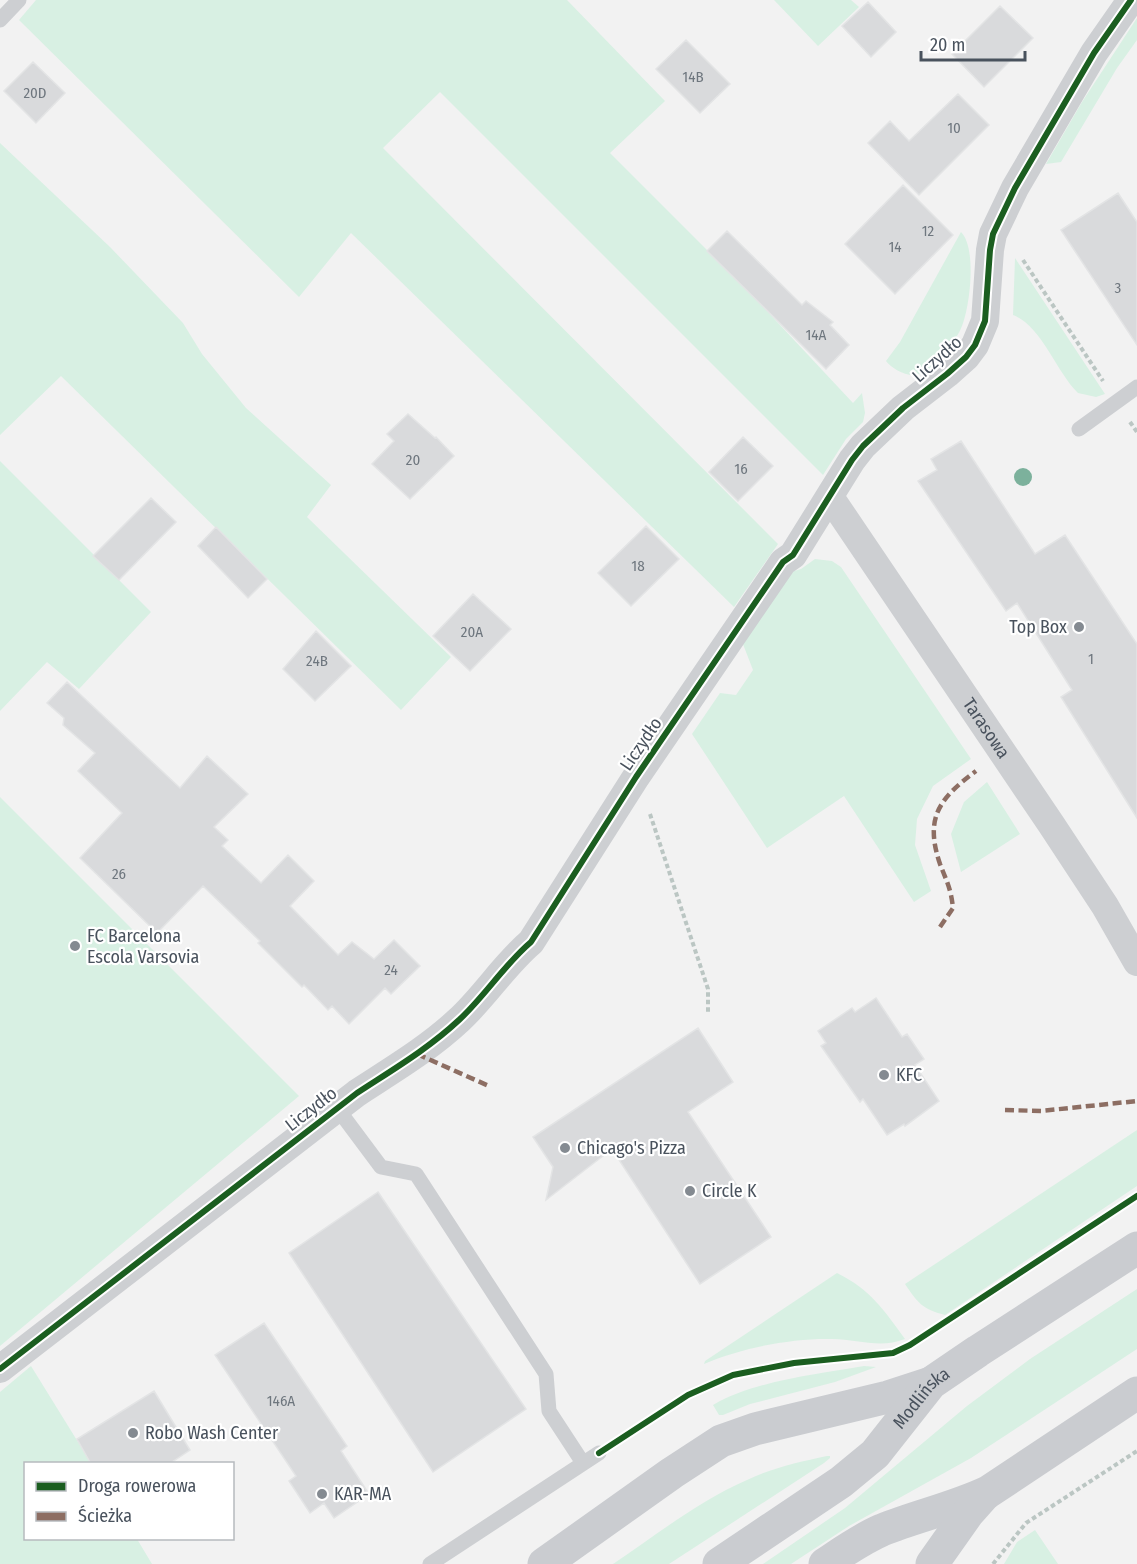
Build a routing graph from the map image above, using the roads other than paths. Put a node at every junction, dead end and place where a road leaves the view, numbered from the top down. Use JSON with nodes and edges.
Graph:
{"nodes":[{"id":1,"x":19,"y":0,"type":"edge"},
{"id":2,"x":1131,"y":0,"type":"edge"},
{"id":3,"x":0,"y":20,"type":"edge"},
{"id":4,"x":1137,"y":387,"type":"edge"},
{"id":5,"x":1079,"y":429,"type":"dead end"},
{"id":6,"x":830,"y":497,"type":"junction"},
{"id":7,"x":1137,"y":962,"type":"edge"},
{"id":8,"x":337,"y":1108,"type":"junction"},
{"id":9,"x":1137,"y":1248,"type":"edge"},
{"id":10,"x":0,"y":1369,"type":"edge"},
{"id":11,"x":931,"y":1383,"type":"junction"},
{"id":12,"x":1137,"y":1393,"type":"edge"},
{"id":13,"x":599,"y":1453,"type":"dead end"},
{"id":14,"x":584,"y":1463,"type":"junction"},
{"id":15,"x":988,"y":1492,"type":"junction"},
{"id":16,"x":435,"y":1563,"type":"edge"},
{"id":17,"x":544,"y":1564,"type":"edge"},
{"id":18,"x":719,"y":1564,"type":"edge"},
{"id":19,"x":825,"y":1564,"type":"edge"},
{"id":20,"x":932,"y":1564,"type":"edge"}],
"edges":[{"from":1,"to":3,"type":"lane"},
{"from":2,"to":6,"type":"street","name":"Liczydło"},
{"from":4,"to":5,"type":"lane"},
{"from":6,"to":7,"type":"street","name":"Tarasowa"},
{"from":6,"to":8,"type":"street","name":"Liczydło"},
{"from":8,"to":10,"type":"street","name":"Liczydło"},
{"from":8,"to":14,"type":"lane"},
{"from":9,"to":11,"type":"main road","name":"Modlińska"},
{"from":11,"to":17,"type":"main road"},
{"from":11,"to":18,"type":"main road","name":"Modlińska"},
{"from":12,"to":15,"type":"main road"},
{"from":13,"to":14,"type":"lane"},
{"from":14,"to":16,"type":"lane"},
{"from":15,"to":19,"type":"main road"},
{"from":15,"to":20,"type":"main road"}]}
